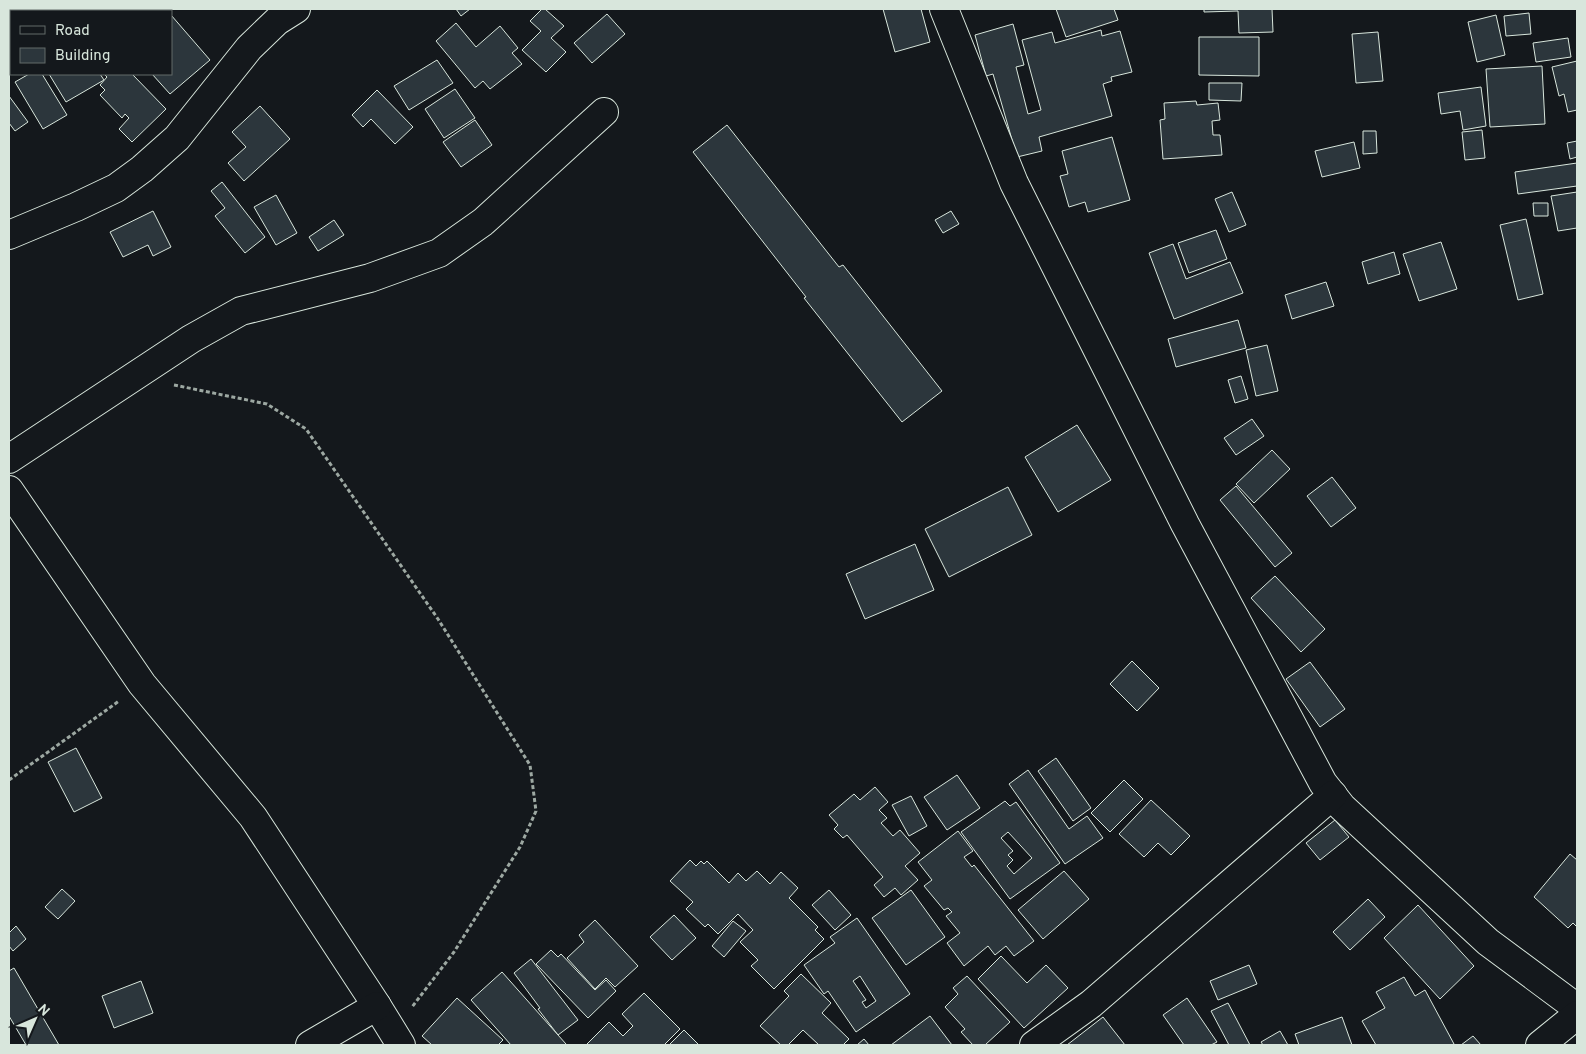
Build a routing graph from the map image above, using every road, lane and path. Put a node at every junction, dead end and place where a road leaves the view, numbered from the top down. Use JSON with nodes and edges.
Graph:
{"nodes":[{"id":1,"x":296,"y":9,"type":"edge"},
{"id":2,"x":944,"y":9,"type":"edge"},
{"id":3,"x":604,"y":112,"type":"dead end"},
{"id":4,"x":9,"y":235,"type":"edge"},
{"id":5,"x":132,"y":377,"type":"junction"},
{"id":6,"x":9,"y":459,"type":"edge"},
{"id":7,"x":9,"y":490,"type":"edge"},
{"id":8,"x":142,"y":684,"type":"junction"},
{"id":9,"x":9,"y":780,"type":"edge"},
{"id":10,"x":1333,"y":795,"type":"junction"},
{"id":11,"x":377,"y":1006,"type":"junction"},
{"id":12,"x":1577,"y":1008,"type":"edge"},
{"id":13,"x":1577,"y":1015,"type":"edge"},
{"id":14,"x":397,"y":1038,"type":"edge"},
{"id":15,"x":310,"y":1045,"type":"edge"},
{"id":16,"x":1034,"y":1045,"type":"edge"},
{"id":17,"x":1540,"y":1045,"type":"edge"}],
"edges":[{"from":1,"to":4,"type":"street"},
{"from":2,"to":10,"type":"street"},
{"from":3,"to":5,"type":"street"},
{"from":5,"to":6,"type":"street"},
{"from":5,"to":14,"type":"path"},
{"from":7,"to":8,"type":"street"},
{"from":8,"to":9,"type":"path"},
{"from":8,"to":11,"type":"street"},
{"from":10,"to":12,"type":"street"},
{"from":10,"to":16,"type":"street"},
{"from":11,"to":14,"type":"street"},
{"from":11,"to":15,"type":"street"},
{"from":13,"to":17,"type":"street"}]}
